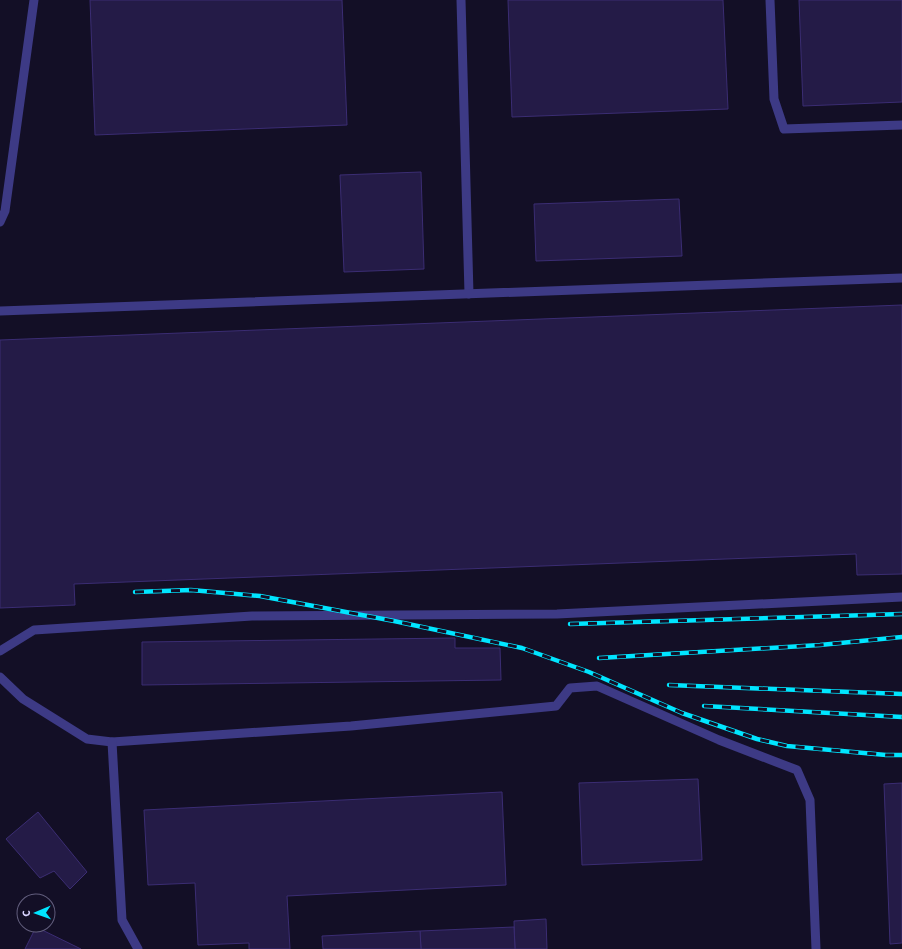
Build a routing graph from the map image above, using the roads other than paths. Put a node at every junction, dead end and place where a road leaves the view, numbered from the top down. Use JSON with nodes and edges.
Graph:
{"nodes":[{"id":1,"x":34,"y":0,"type":"edge"},
{"id":2,"x":461,"y":0,"type":"edge"},
{"id":3,"x":770,"y":0,"type":"edge"},
{"id":4,"x":902,"y":125,"type":"edge"},
{"id":5,"x":0,"y":222,"type":"edge"},
{"id":6,"x":902,"y":278,"type":"edge"},
{"id":7,"x":469,"y":294,"type":"junction"},
{"id":8,"x":0,"y":311,"type":"edge"},
{"id":9,"x":902,"y":597,"type":"edge"},
{"id":10,"x":0,"y":651,"type":"edge"},
{"id":11,"x":0,"y":678,"type":"edge"},
{"id":12,"x":112,"y":742,"type":"junction"},
{"id":13,"x":138,"y":949,"type":"edge"},
{"id":14,"x":816,"y":949,"type":"edge"}],
"edges":[{"from":1,"to":5,"type":"lane"},
{"from":2,"to":7,"type":"lane"},
{"from":3,"to":4,"type":"lane"},
{"from":6,"to":7,"type":"lane"},
{"from":7,"to":8,"type":"lane"},
{"from":9,"to":10,"type":"lane"},
{"from":11,"to":12,"type":"lane"},
{"from":12,"to":13,"type":"lane"},
{"from":12,"to":14,"type":"lane"}]}
